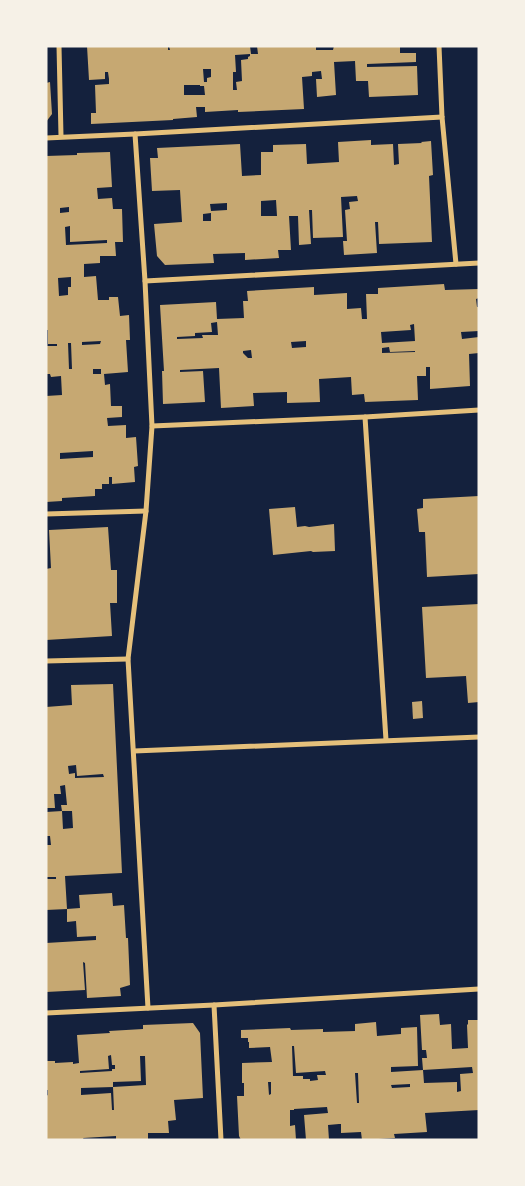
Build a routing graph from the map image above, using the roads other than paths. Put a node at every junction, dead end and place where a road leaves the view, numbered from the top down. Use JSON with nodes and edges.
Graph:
{"nodes":[{"id":1,"x":58,"y":46,"type":"edge"},
{"id":2,"x":439,"y":46,"type":"edge"},
{"id":3,"x":442,"y":117,"type":"junction"},
{"id":4,"x":135,"y":134,"type":"junction"},
{"id":5,"x":61,"y":136,"type":"junction"},
{"id":6,"x":46,"y":138,"type":"edge"},
{"id":7,"x":479,"y":263,"type":"edge"},
{"id":8,"x":456,"y":264,"type":"junction"},
{"id":9,"x":145,"y":281,"type":"junction"},
{"id":10,"x":479,"y":410,"type":"edge"},
{"id":11,"x":365,"y":417,"type":"junction"},
{"id":12,"x":152,"y":426,"type":"junction"},
{"id":13,"x":146,"y":511,"type":"junction"},
{"id":14,"x":46,"y":514,"type":"edge"},
{"id":15,"x":128,"y":659,"type":"junction"},
{"id":16,"x":46,"y":661,"type":"edge"},
{"id":17,"x":479,"y":737,"type":"edge"},
{"id":18,"x":386,"y":740,"type":"junction"},
{"id":19,"x":134,"y":751,"type":"junction"},
{"id":20,"x":479,"y":990,"type":"edge"},
{"id":21,"x":214,"y":1005,"type":"junction"},
{"id":22,"x":148,"y":1008,"type":"junction"},
{"id":23,"x":46,"y":1013,"type":"edge"},
{"id":24,"x":221,"y":1140,"type":"edge"}],
"edges":[{"from":1,"to":5,"type":"street"},
{"from":2,"to":3,"type":"street"},
{"from":3,"to":4,"type":"street"},
{"from":3,"to":8,"type":"street"},
{"from":4,"to":5,"type":"street"},
{"from":4,"to":9,"type":"street"},
{"from":5,"to":6,"type":"street"},
{"from":7,"to":8,"type":"street"},
{"from":8,"to":9,"type":"street"},
{"from":9,"to":12,"type":"street"},
{"from":10,"to":11,"type":"street"},
{"from":11,"to":12,"type":"street"},
{"from":11,"to":18,"type":"street"},
{"from":12,"to":13,"type":"street"},
{"from":13,"to":14,"type":"street"},
{"from":13,"to":15,"type":"street"},
{"from":15,"to":16,"type":"street"},
{"from":15,"to":19,"type":"street"},
{"from":17,"to":18,"type":"street"},
{"from":18,"to":19,"type":"street"},
{"from":19,"to":22,"type":"street"},
{"from":20,"to":21,"type":"street"},
{"from":21,"to":22,"type":"street"},
{"from":21,"to":24,"type":"street"},
{"from":22,"to":23,"type":"street"}]}
